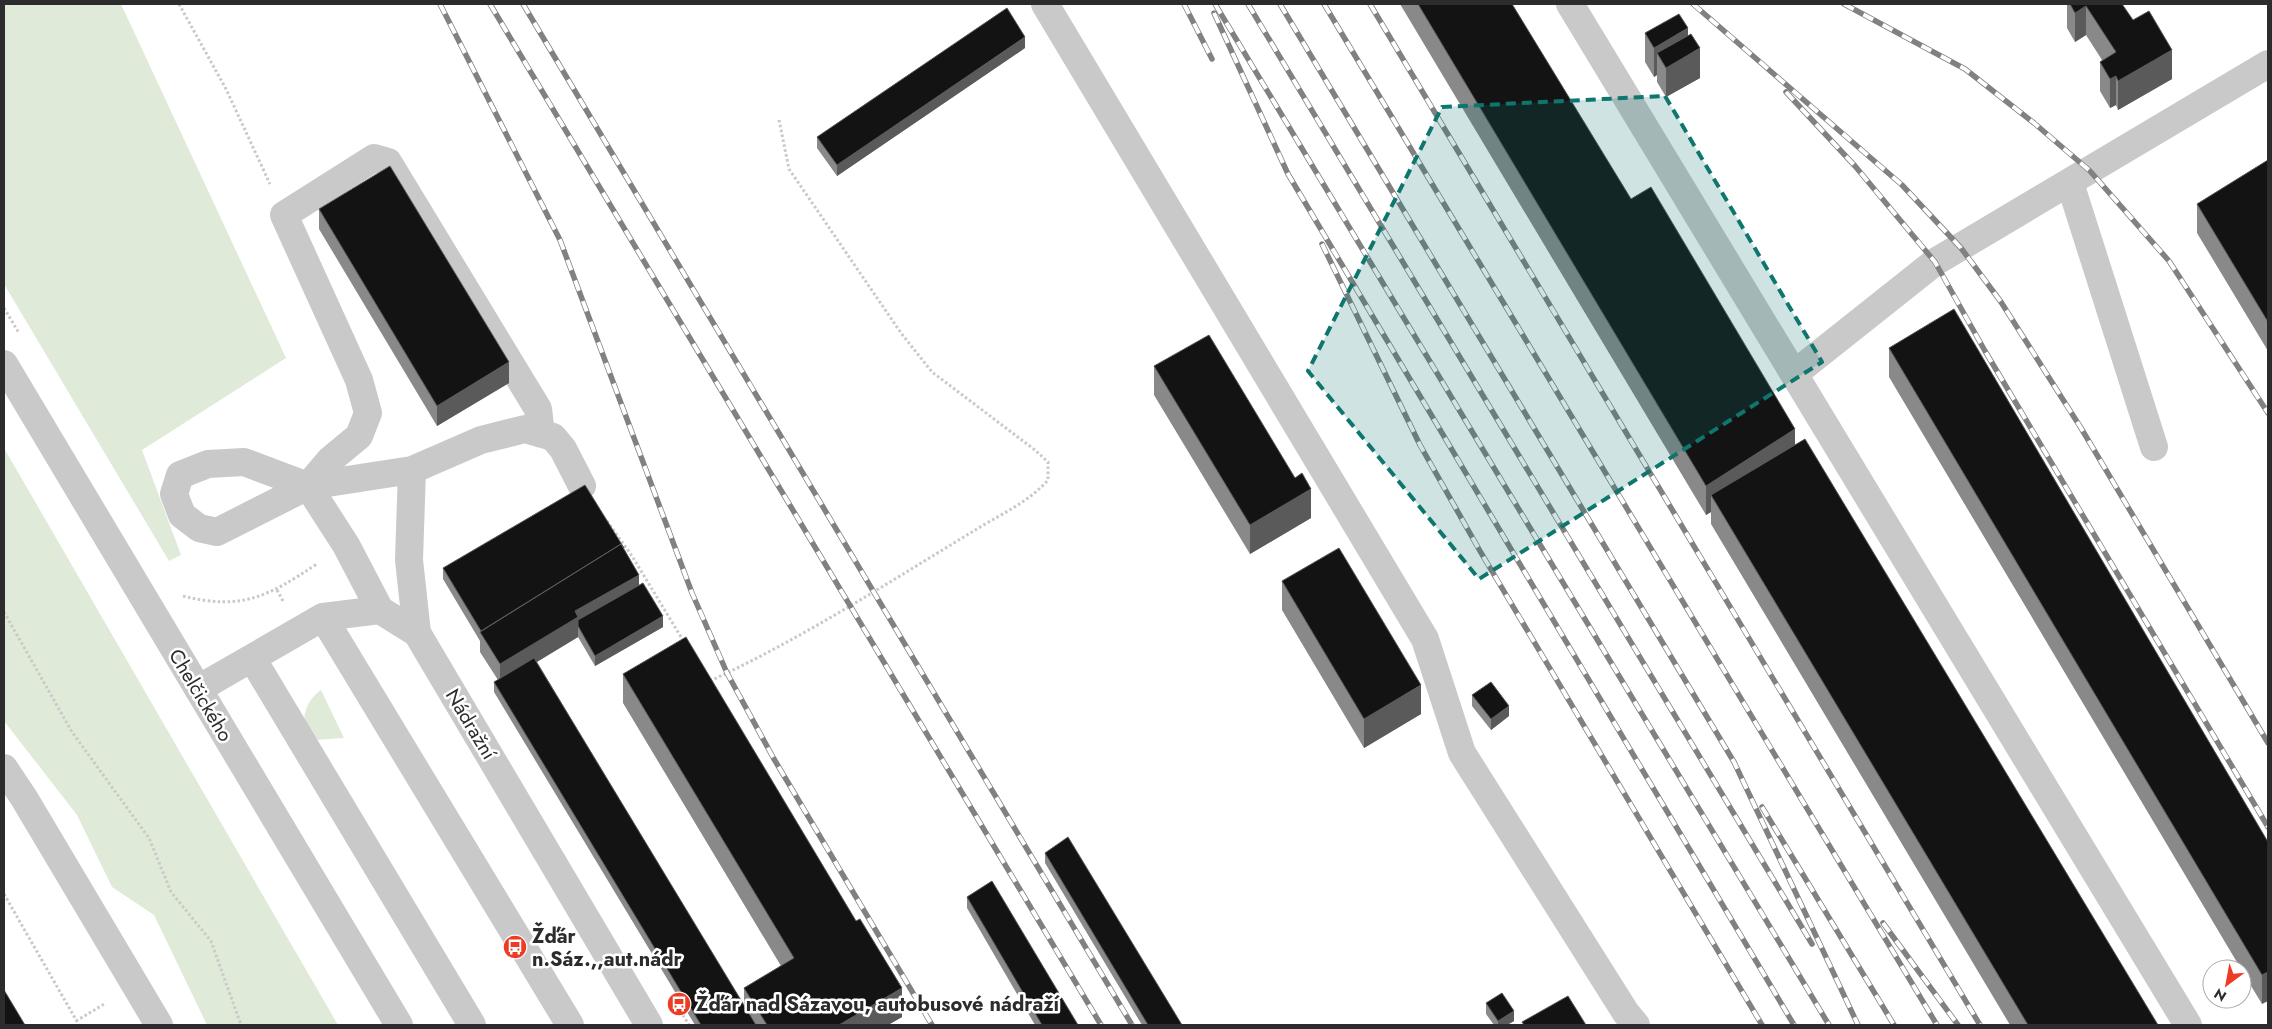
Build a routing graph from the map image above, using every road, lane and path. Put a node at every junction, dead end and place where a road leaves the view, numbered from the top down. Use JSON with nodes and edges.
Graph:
{"nodes":[{"id":1,"x":179,"y":4,"type":"edge"},
{"id":2,"x":1045,"y":4,"type":"edge"},
{"id":3,"x":1570,"y":4,"type":"edge"},
{"id":4,"x":2268,"y":64,"type":"edge"},
{"id":5,"x":779,"y":120,"type":"dead end"},
{"id":6,"x":2070,"y":183,"type":"junction"},
{"id":7,"x":284,"y":215,"type":"junction"},
{"id":8,"x":4,"y":364,"type":"edge"},
{"id":9,"x":1794,"y":374,"type":"junction"},
{"id":10,"x":541,"y":434,"type":"junction"},
{"id":11,"x":2154,"y":447,"type":"dead end"},
{"id":12,"x":412,"y":470,"type":"junction"},
{"id":13,"x":308,"y":486,"type":"junction"},
{"id":14,"x":582,"y":486,"type":"joint"},
{"id":15,"x":277,"y":590,"type":"dead end"},
{"id":16,"x":182,"y":596,"type":"dead end"},
{"id":17,"x":380,"y":610,"type":"junction"},
{"id":18,"x":4,"y":612,"type":"edge"},
{"id":19,"x":323,"y":617,"type":"junction"},
{"id":20,"x":417,"y":633,"type":"junction"},
{"id":21,"x":688,"y":649,"type":"edge"},
{"id":22,"x":252,"y":658,"type":"junction"},
{"id":23,"x":703,"y":674,"type":"edge"},
{"id":24,"x":198,"y":689,"type":"junction"},
{"id":25,"x":4,"y":768,"type":"edge"},
{"id":26,"x":4,"y":894,"type":"edge"},
{"id":27,"x":79,"y":1025,"type":"edge"},
{"id":28,"x":159,"y":1025,"type":"edge"},
{"id":29,"x":241,"y":1025,"type":"edge"},
{"id":30,"x":399,"y":1025,"type":"edge"},
{"id":31,"x":472,"y":1025,"type":"edge"},
{"id":32,"x":570,"y":1025,"type":"edge"},
{"id":33,"x":649,"y":1025,"type":"edge"},
{"id":34,"x":1636,"y":1025,"type":"edge"},
{"id":35,"x":2188,"y":1025,"type":"edge"}],
"edges":[{"from":1,"to":7,"type":"path"},
{"from":2,"to":34,"type":"street"},
{"from":3,"to":9,"type":"street"},
{"from":4,"to":6,"type":"street"},
{"from":5,"to":23,"type":"path"},
{"from":6,"to":9,"type":"street"},
{"from":6,"to":11,"type":"street"},
{"from":7,"to":10,"type":"street"},
{"from":7,"to":13,"type":"street"},
{"from":8,"to":24,"type":"street","name":"Chelčického"},
{"from":9,"to":35,"type":"street"},
{"from":10,"to":12,"type":"street"},
{"from":10,"to":14,"type":"street"},
{"from":12,"to":13,"type":"street"},
{"from":12,"to":20,"type":"street"},
{"from":13,"to":17,"type":"street"},
{"from":14,"to":21,"type":"path"},
{"from":15,"to":16,"type":"path"},
{"from":17,"to":19,"type":"street"},
{"from":17,"to":20,"type":"street","name":"Nádražní"},
{"from":18,"to":29,"type":"path"},
{"from":19,"to":22,"type":"street"},
{"from":19,"to":32,"type":"street"},
{"from":20,"to":33,"type":"street","name":"Nádražní"},
{"from":22,"to":24,"type":"street"},
{"from":22,"to":31,"type":"street"},
{"from":24,"to":30,"type":"street","name":"Chelčického"},
{"from":25,"to":28,"type":"street"},
{"from":26,"to":27,"type":"path"}]}
